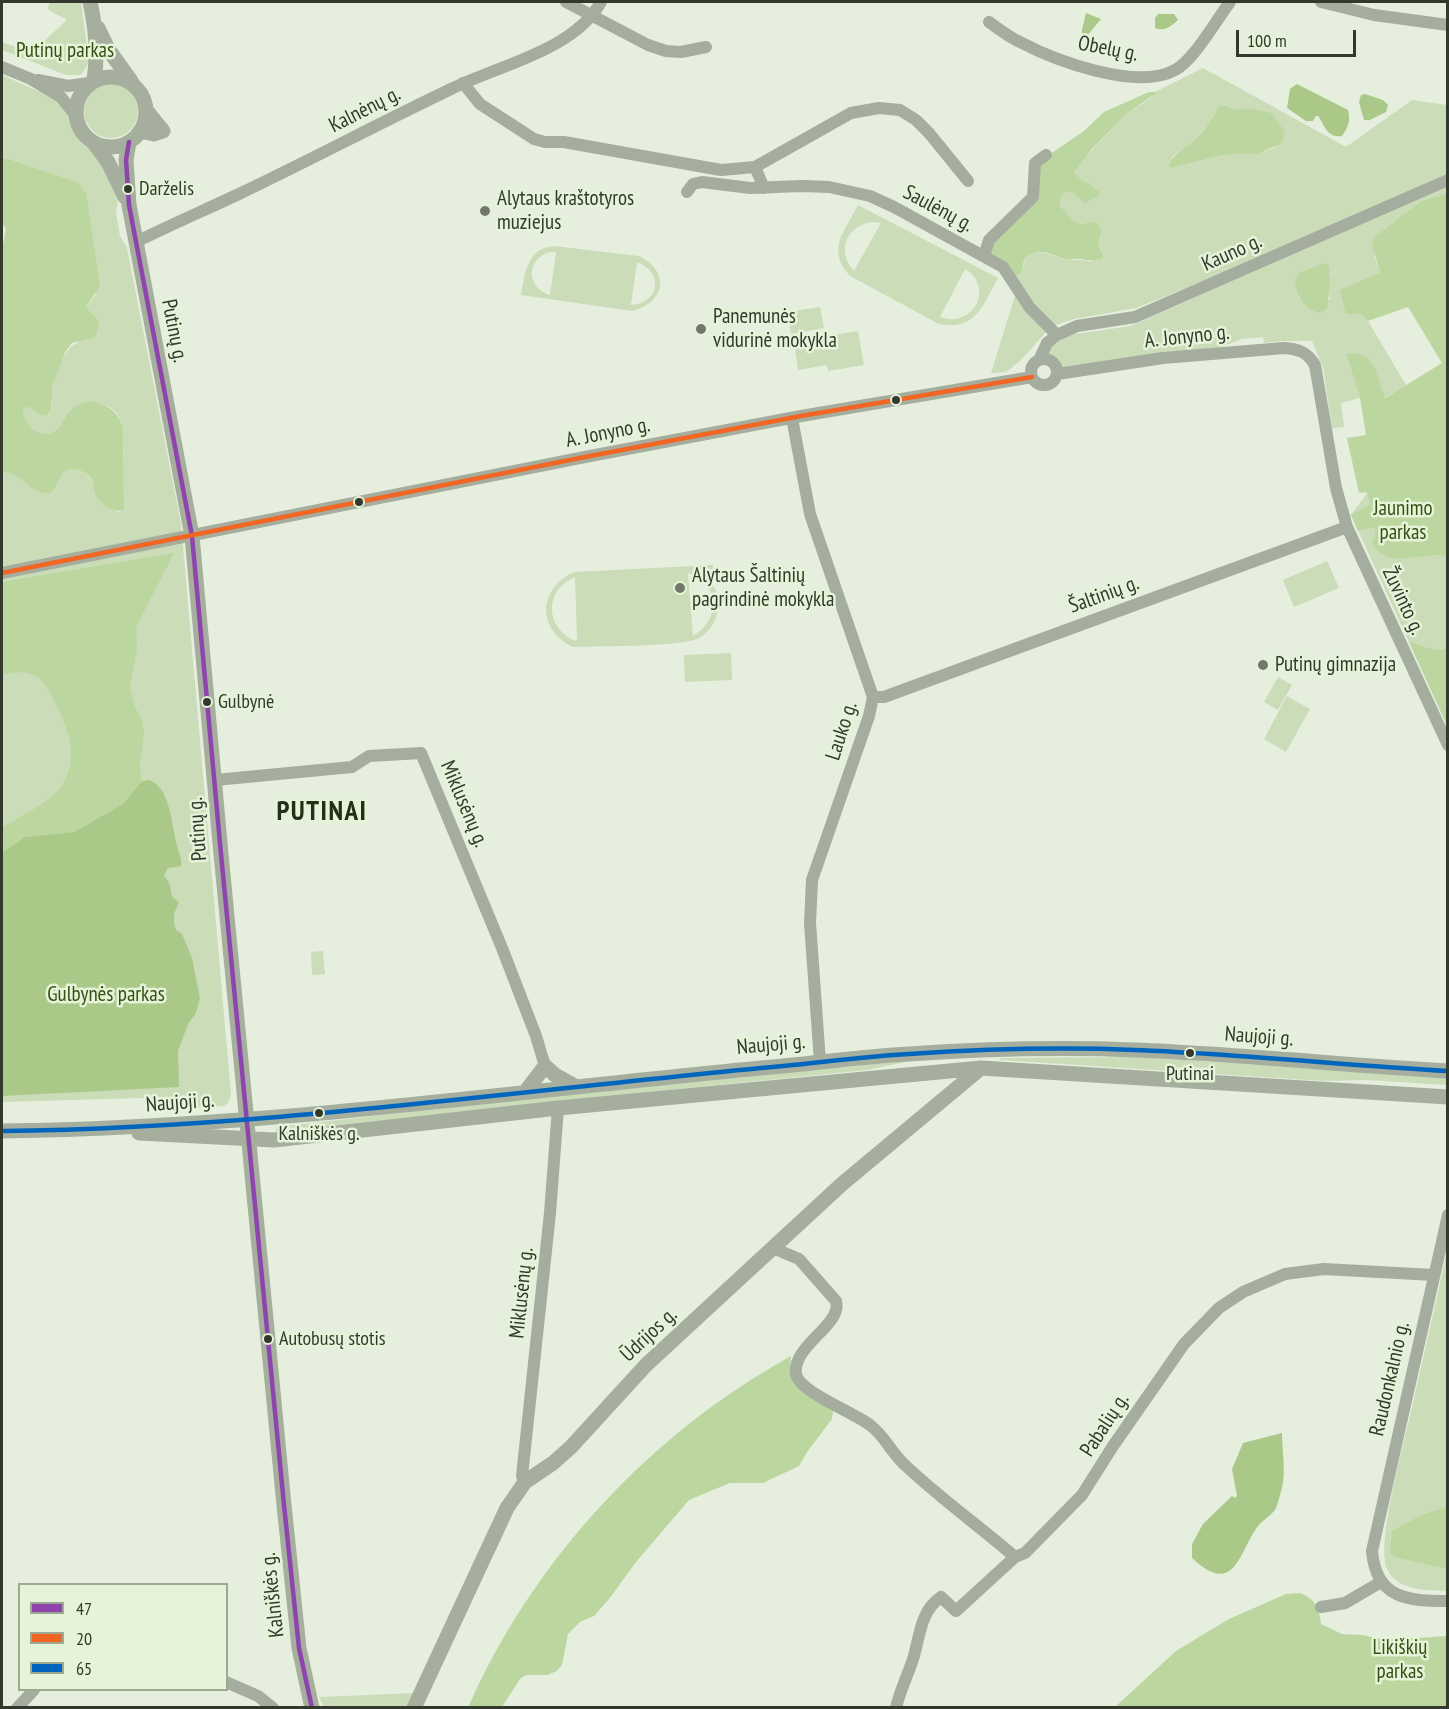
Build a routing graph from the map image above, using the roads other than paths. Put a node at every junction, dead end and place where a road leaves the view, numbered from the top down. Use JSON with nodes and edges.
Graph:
{"nodes":[{"id":1,"x":90,"y":2,"type":"edge"},
{"id":2,"x":566,"y":2,"type":"edge"},
{"id":3,"x":601,"y":2,"type":"edge"},
{"id":4,"x":1230,"y":2,"type":"edge"},
{"id":5,"x":1321,"y":2,"type":"edge"},
{"id":6,"x":593,"y":15,"type":"junction"},
{"id":7,"x":94,"y":20,"type":"junction"},
{"id":8,"x":989,"y":22,"type":"dead end"},
{"id":9,"x":1448,"y":26,"type":"edge"},
{"id":10,"x":706,"y":47,"type":"dead end"},
{"id":11,"x":2,"y":67,"type":"edge"},
{"id":12,"x":31,"y":79,"type":"junction"},
{"id":13,"x":92,"y":82,"type":"junction"},
{"id":14,"x":463,"y":83,"type":"junction"},
{"id":15,"x":133,"y":84,"type":"junction"},
{"id":16,"x":76,"y":116,"type":"junction"},
{"id":17,"x":135,"y":137,"type":"junction"},
{"id":18,"x":94,"y":143,"type":"junction"},
{"id":19,"x":1046,"y":156,"type":"dead end"},
{"id":20,"x":755,"y":167,"type":"junction"},
{"id":21,"x":1448,"y":180,"type":"edge"},
{"id":22,"x":968,"y":181,"type":"dead end"},
{"id":23,"x":764,"y":188,"type":"junction"},
{"id":24,"x":687,"y":192,"type":"dead end"},
{"id":25,"x":129,"y":205,"type":"junction"},
{"id":26,"x":136,"y":242,"type":"junction"},
{"id":27,"x":984,"y":256,"type":"junction"},
{"id":28,"x":1057,"y":335,"type":"junction"},
{"id":29,"x":1039,"y":360,"type":"junction"},
{"id":30,"x":1315,"y":365,"type":"joint"},
{"id":31,"x":1057,"y":374,"type":"junction"},
{"id":32,"x":1032,"y":377,"type":"junction"},
{"id":33,"x":792,"y":418,"type":"junction"},
{"id":34,"x":1347,"y":526,"type":"junction"},
{"id":35,"x":192,"y":536,"type":"junction"},
{"id":36,"x":2,"y":573,"type":"edge"},
{"id":37,"x":873,"y":697,"type":"junction"},
{"id":38,"x":1448,"y":745,"type":"edge"},
{"id":39,"x":215,"y":780,"type":"junction"},
{"id":40,"x":981,"y":1050,"type":"junction"},
{"id":41,"x":820,"y":1062,"type":"junction"},
{"id":42,"x":545,"y":1066,"type":"junction"},
{"id":43,"x":981,"y":1068,"type":"junction"},
{"id":44,"x":1448,"y":1071,"type":"edge"},
{"id":45,"x":575,"y":1086,"type":"junction"},
{"id":46,"x":525,"y":1091,"type":"junction"},
{"id":47,"x":1448,"y":1097,"type":"edge"},
{"id":48,"x":558,"y":1108,"type":"junction"},
{"id":49,"x":248,"y":1119,"type":"junction"},
{"id":50,"x":100,"y":1130,"type":"junction"},
{"id":51,"x":2,"y":1131,"type":"edge"},
{"id":52,"x":249,"y":1139,"type":"junction"},
{"id":53,"x":1448,"y":1215,"type":"edge"},
{"id":54,"x":773,"y":1248,"type":"junction"},
{"id":55,"x":1434,"y":1275,"type":"junction"},
{"id":56,"x":525,"y":1482,"type":"junction"},
{"id":57,"x":1014,"y":1557,"type":"junction"},
{"id":58,"x":1381,"y":1582,"type":"junction"},
{"id":59,"x":1448,"y":1601,"type":"edge"},
{"id":60,"x":1321,"y":1607,"type":"dead end"},
{"id":61,"x":228,"y":1683,"type":"edge"},
{"id":62,"x":32,"y":1691,"type":"edge"},
{"id":63,"x":17,"y":1707,"type":"edge"},
{"id":64,"x":273,"y":1707,"type":"edge"},
{"id":65,"x":312,"y":1707,"type":"edge"},
{"id":66,"x":414,"y":1707,"type":"edge"},
{"id":67,"x":896,"y":1707,"type":"edge"}],
"edges":[{"from":1,"to":7,"type":"main road"},
{"from":2,"to":6,"type":"street"},
{"from":3,"to":6,"type":"street","name":"Kalnėnų g."},
{"from":4,"to":8,"type":"street","name":"Obelų g."},
{"from":5,"to":9,"type":"street"},
{"from":6,"to":10,"type":"street"},
{"from":6,"to":14,"type":"street","name":"Kalnėnų g."},
{"from":7,"to":13,"type":"main road"},
{"from":7,"to":15,"type":"main road"},
{"from":11,"to":12,"type":"street"},
{"from":12,"to":13,"type":"street"},
{"from":12,"to":16,"type":"street"},
{"from":13,"to":15,"type":"main road"},
{"from":13,"to":16,"type":"main road"},
{"from":14,"to":20,"type":"street","name":"Saulėnų g."},
{"from":14,"to":26,"type":"street","name":"Kalnėnų g."},
{"from":15,"to":17,"type":"main road"},
{"from":16,"to":18,"type":"main road"},
{"from":17,"to":18,"type":"main road"},
{"from":17,"to":25,"type":"main road","name":"Putinų g."},
{"from":18,"to":25,"type":"main road","name":"Putinų g."},
{"from":19,"to":27,"type":"street"},
{"from":20,"to":22,"type":"street","name":"Saulėnų g."},
{"from":20,"to":23,"type":"street"},
{"from":21,"to":28,"type":"street","name":"Kauno g."},
{"from":23,"to":24,"type":"street","name":"Saulėnų g."},
{"from":23,"to":27,"type":"street","name":"Saulėnų g."},
{"from":25,"to":26,"type":"main road","name":"Putinų g."},
{"from":26,"to":35,"type":"main road","name":"Putinų g."},
{"from":27,"to":28,"type":"street","name":"Saulėnų g."},
{"from":28,"to":29,"type":"street"},
{"from":29,"to":31,"type":"street"},
{"from":29,"to":32,"type":"street"},
{"from":30,"to":31,"type":"street","name":"A. Jonyno g."},
{"from":30,"to":34,"type":"street","name":"Žuvinto g."},
{"from":31,"to":32,"type":"street"},
{"from":32,"to":33,"type":"street","name":"A. Jonyno g."},
{"from":33,"to":35,"type":"street","name":"A. Jonyno g."},
{"from":33,"to":37,"type":"street","name":"Lauko g."},
{"from":34,"to":37,"type":"street","name":"Šaltinių g."},
{"from":34,"to":38,"type":"street","name":"Žuvinto g."},
{"from":35,"to":36,"type":"street"},
{"from":35,"to":39,"type":"main road","name":"Putinų g."},
{"from":37,"to":41,"type":"street","name":"Lauko g."},
{"from":39,"to":42,"type":"street","name":"Miklusėnų g."},
{"from":39,"to":49,"type":"main road","name":"Putinų g."},
{"from":40,"to":41,"type":"main road","name":"Naujoji g."},
{"from":40,"to":43,"type":"main road"},
{"from":40,"to":44,"type":"main road","name":"Naujoji g."},
{"from":41,"to":45,"type":"main road","name":"Naujoji g."},
{"from":42,"to":45,"type":"main road"},
{"from":42,"to":46,"type":"main road"},
{"from":43,"to":47,"type":"main road","name":"Naujoji g."},
{"from":43,"to":48,"type":"main road","name":"Naujoji g."},
{"from":43,"to":54,"type":"main road","name":"Ūdrijos g."},
{"from":45,"to":46,"type":"main road","name":"Naujoji g."},
{"from":46,"to":49,"type":"main road","name":"Naujoji g."},
{"from":48,"to":52,"type":"main road","name":"Naujoji g."},
{"from":48,"to":56,"type":"street","name":"Miklusėnų g."},
{"from":49,"to":50,"type":"main road","name":"Naujoji g."},
{"from":49,"to":52,"type":"main road","name":"Kalniškės g."},
{"from":50,"to":51,"type":"main road","name":"Naujoji g."},
{"from":50,"to":52,"type":"main road","name":"Naujoji g."},
{"from":52,"to":65,"type":"main road","name":"Kalniškės g."},
{"from":53,"to":55,"type":"street","name":"Raudonkalnio g."},
{"from":54,"to":56,"type":"main road","name":"Ūdrijos g."},
{"from":54,"to":57,"type":"street"},
{"from":55,"to":57,"type":"street","name":"Pabalių g."},
{"from":55,"to":58,"type":"street","name":"Raudonkalnio g."},
{"from":56,"to":66,"type":"main road","name":"Ūdrijos g."},
{"from":57,"to":67,"type":"street","name":"Pabalių g."},
{"from":58,"to":59,"type":"street"},
{"from":58,"to":60,"type":"street"},
{"from":61,"to":64,"type":"street"},
{"from":62,"to":63,"type":"street"}]}
